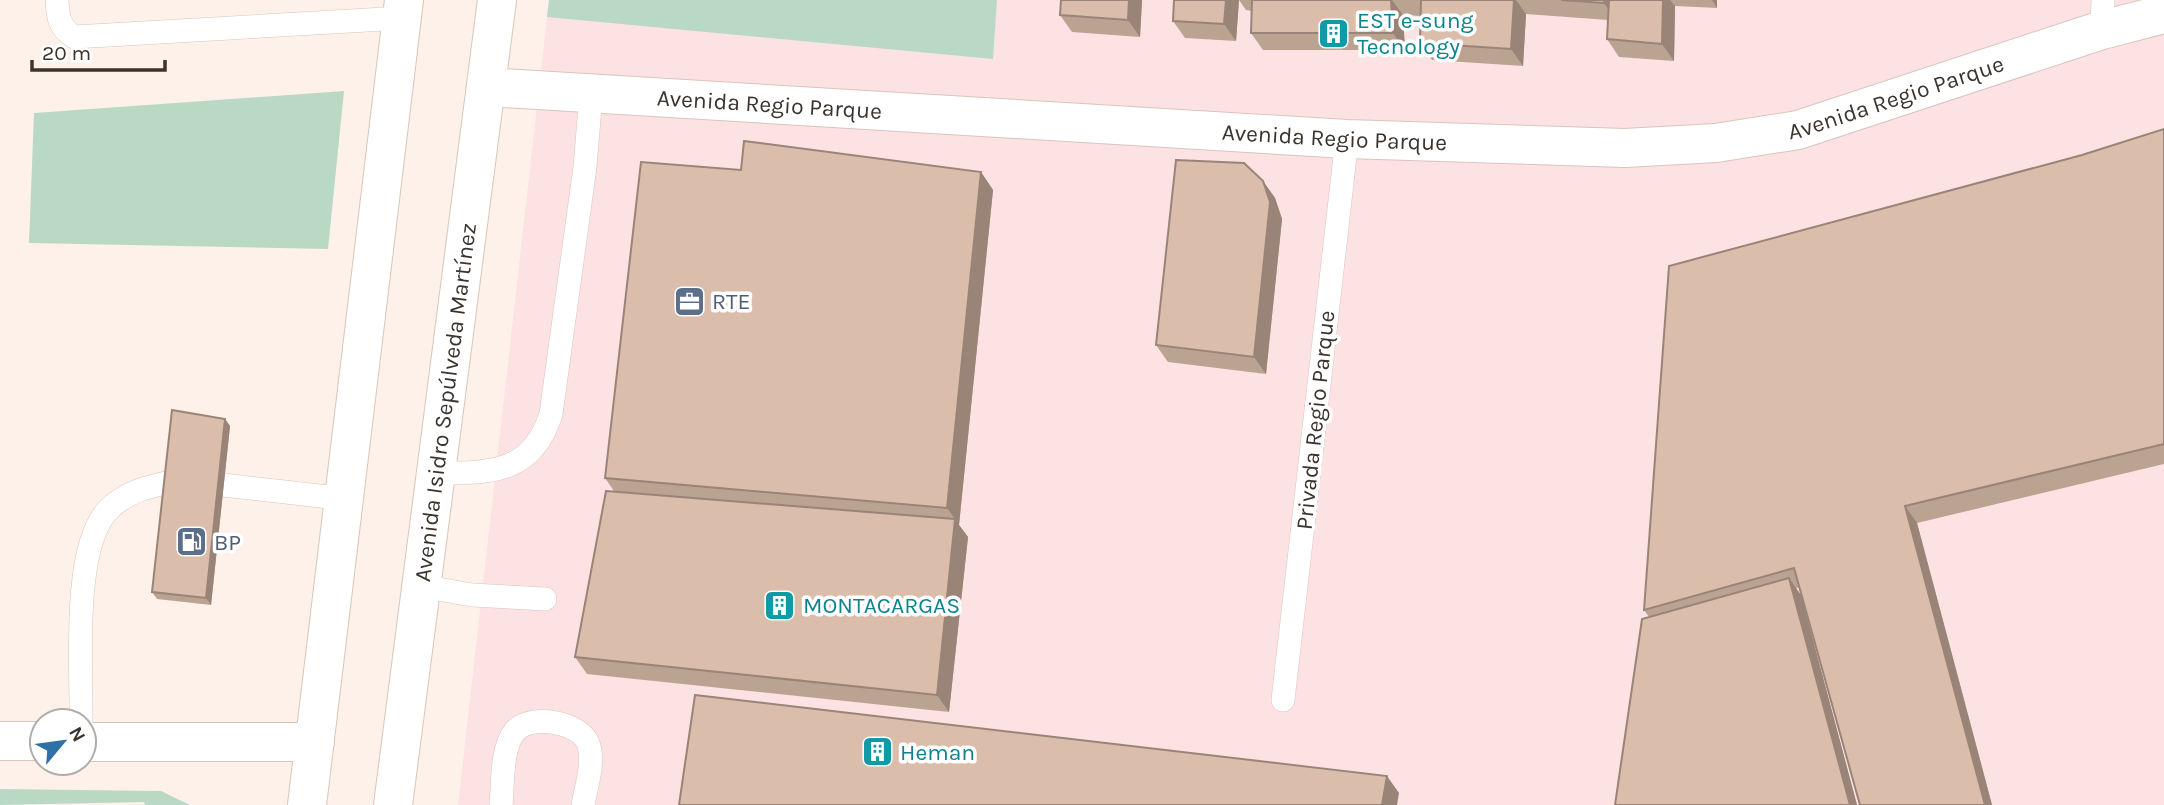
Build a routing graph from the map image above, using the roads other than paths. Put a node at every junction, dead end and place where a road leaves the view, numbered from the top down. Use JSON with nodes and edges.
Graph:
{"nodes":[{"id":1,"x":57,"y":0,"type":"edge"},
{"id":2,"x":497,"y":0,"type":"edge"},
{"id":3,"x":403,"y":9,"type":"edge"},
{"id":4,"x":2164,"y":14,"type":"edge"},
{"id":5,"x":2103,"y":15,"type":"edge"},
{"id":6,"x":486,"y":87,"type":"junction"},
{"id":7,"x":591,"y":95,"type":"junction"},
{"id":8,"x":1347,"y":139,"type":"junction"},
{"id":9,"x":436,"y":473,"type":"junction"},
{"id":10,"x":170,"y":482,"type":"edge"},
{"id":11,"x":223,"y":485,"type":"dead end"},
{"id":12,"x":346,"y":499,"type":"junction"},
{"id":13,"x":421,"y":586,"type":"junction"},
{"id":14,"x":545,"y":598,"type":"dead end"},
{"id":15,"x":1283,"y":700,"type":"dead end"},
{"id":16,"x":81,"y":707,"type":"edge"},
{"id":17,"x":0,"y":741,"type":"edge"},
{"id":18,"x":28,"y":741,"type":"edge"},
{"id":19,"x":98,"y":742,"type":"edge"},
{"id":20,"x":315,"y":742,"type":"junction"},
{"id":21,"x":307,"y":805,"type":"edge"},
{"id":22,"x":393,"y":805,"type":"edge"},
{"id":23,"x":501,"y":805,"type":"edge"},
{"id":24,"x":583,"y":805,"type":"edge"}],
"edges":[{"from":1,"to":3,"type":"lane"},
{"from":2,"to":6,"type":"street","name":"Avenida Isidro Sepúlveda Martínez"},
{"from":3,"to":12,"type":"street"},
{"from":4,"to":5,"type":"street","name":"Avenida Regio Parque"},
{"from":5,"to":8,"type":"street","name":"Avenida Regio Parque"},
{"from":6,"to":7,"type":"street","name":"Avenida Regio Parque"},
{"from":6,"to":9,"type":"street","name":"Avenida Isidro Sepúlveda Martínez"},
{"from":7,"to":8,"type":"street","name":"Avenida Regio Parque"},
{"from":7,"to":9,"type":"lane"},
{"from":8,"to":15,"type":"lane","name":"Privada Regio Parque"},
{"from":9,"to":13,"type":"street","name":"Avenida Isidro Sepúlveda Martínez"},
{"from":10,"to":16,"type":"lane"},
{"from":11,"to":12,"type":"lane"},
{"from":12,"to":20,"type":"street"},
{"from":13,"to":14,"type":"lane"},
{"from":13,"to":22,"type":"street","name":"Avenida Isidro Sepúlveda Martínez"},
{"from":17,"to":18,"type":"street"},
{"from":19,"to":20,"type":"street"},
{"from":20,"to":21,"type":"street"},
{"from":23,"to":24,"type":"lane"}]}
